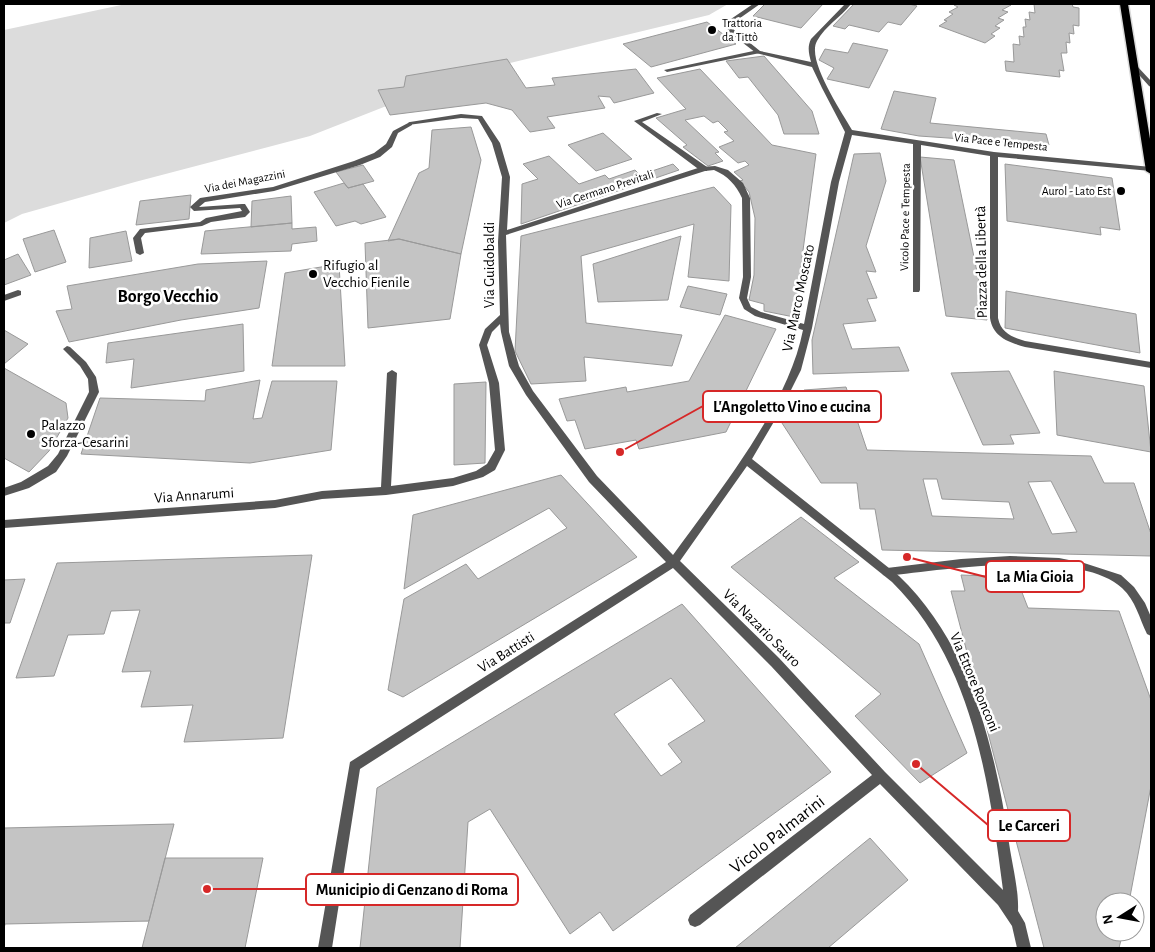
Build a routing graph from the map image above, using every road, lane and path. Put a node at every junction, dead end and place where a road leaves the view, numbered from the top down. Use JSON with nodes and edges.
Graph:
{"nodes":[{"id":1,"x":757,"y":4,"type":"edge"},
{"id":2,"x":848,"y":4,"type":"edge"},
{"id":3,"x":1124,"y":4,"type":"edge"},
{"id":4,"x":758,"y":52,"type":"junction"},
{"id":5,"x":814,"y":65,"type":"junction"},
{"id":6,"x":1134,"y":66,"type":"junction"},
{"id":7,"x":666,"y":70,"type":"dead end"},
{"id":8,"x":1151,"y":85,"type":"edge"},
{"id":9,"x":659,"y":114,"type":"dead end"},
{"id":10,"x":410,"y":124,"type":"joint"},
{"id":11,"x":849,"y":132,"type":"junction"},
{"id":12,"x":917,"y":144,"type":"junction"},
{"id":13,"x":994,"y":154,"type":"junction"},
{"id":14,"x":704,"y":169,"type":"junction"},
{"id":15,"x":1151,"y":170,"type":"edge"},
{"id":16,"x":503,"y":234,"type":"junction"},
{"id":17,"x":140,"y":253,"type":"dead end"},
{"id":18,"x":916,"y":290,"type":"dead end"},
{"id":19,"x":18,"y":293,"type":"dead end"},
{"id":20,"x":4,"y":298,"type":"edge"},
{"id":21,"x":505,"y":315,"type":"junction"},
{"id":22,"x":808,"y":328,"type":"junction"},
{"id":23,"x":67,"y":349,"type":"dead end"},
{"id":24,"x":1151,"y":365,"type":"edge"},
{"id":25,"x":392,"y":373,"type":"dead end"},
{"id":26,"x":746,"y":460,"type":"junction"},
{"id":27,"x":464,"y":480,"type":"joint"},
{"id":28,"x":386,"y":491,"type":"junction"},
{"id":29,"x":4,"y":492,"type":"edge"},
{"id":30,"x":4,"y":524,"type":"edge"},
{"id":31,"x":673,"y":563,"type":"junction"},
{"id":32,"x":887,"y":572,"type":"junction"},
{"id":33,"x":1151,"y":631,"type":"edge"},
{"id":34,"x":881,"y":776,"type":"junction"},
{"id":35,"x":1012,"y":911,"type":"junction"},
{"id":36,"x":695,"y":920,"type":"dead end"},
{"id":37,"x":325,"y":948,"type":"edge"},
{"id":38,"x":1024,"y":948,"type":"edge"}],
"edges":[{"from":1,"to":4,"type":"street"},
{"from":2,"to":5,"type":"street"},
{"from":3,"to":6,"type":"main road"},
{"from":4,"to":5,"type":"street"},
{"from":4,"to":7,"type":"street"},
{"from":5,"to":11,"type":"street"},
{"from":6,"to":8,"type":"street"},
{"from":6,"to":15,"type":"main road"},
{"from":9,"to":14,"type":"street"},
{"from":10,"to":16,"type":"street","name":"Via Guidobaldi"},
{"from":10,"to":17,"type":"street","name":"Via dei Magazzini"},
{"from":11,"to":12,"type":"street","name":"Via Pace e Tempesta"},
{"from":11,"to":22,"type":"street","name":"Via Marco Moscato"},
{"from":12,"to":13,"type":"street","name":"Via Pace e Tempesta"},
{"from":12,"to":18,"type":"street","name":"Vicolo Pace e Tempesta"},
{"from":13,"to":15,"type":"street","name":"Via Pace e Tempesta"},
{"from":13,"to":24,"type":"street","name":"Piazza della Libertà"},
{"from":14,"to":16,"type":"street","name":"Via Germano Previtali"},
{"from":14,"to":22,"type":"street","name":"Via Germano Previtali"},
{"from":16,"to":21,"type":"street","name":"Via Guidobaldi"},
{"from":19,"to":20,"type":"street"},
{"from":21,"to":27,"type":"street","name":"Via Guidobaldi"},
{"from":21,"to":31,"type":"street","name":"Via Nazario Sauro"},
{"from":22,"to":26,"type":"street","name":"Via Marco Moscato"},
{"from":23,"to":29,"type":"street"},
{"from":25,"to":28,"type":"street"},
{"from":26,"to":31,"type":"street","name":"Via Marco Moscato"},
{"from":26,"to":32,"type":"street","name":"Via Ettore Ronconi"},
{"from":27,"to":28,"type":"street","name":"Via Annarumi"},
{"from":28,"to":30,"type":"street","name":"Via Annarumi"},
{"from":31,"to":34,"type":"street","name":"Via Nazario Sauro"},
{"from":31,"to":37,"type":"street","name":"Via Battisti"},
{"from":32,"to":33,"type":"street"},
{"from":32,"to":35,"type":"street","name":"Via Ettore Ronconi"},
{"from":34,"to":35,"type":"street","name":"Via Nazario Sauro"},
{"from":34,"to":36,"type":"street","name":"Vicolo Palmarini"},
{"from":35,"to":38,"type":"street","name":"Via Nazario Sauro"}]}
